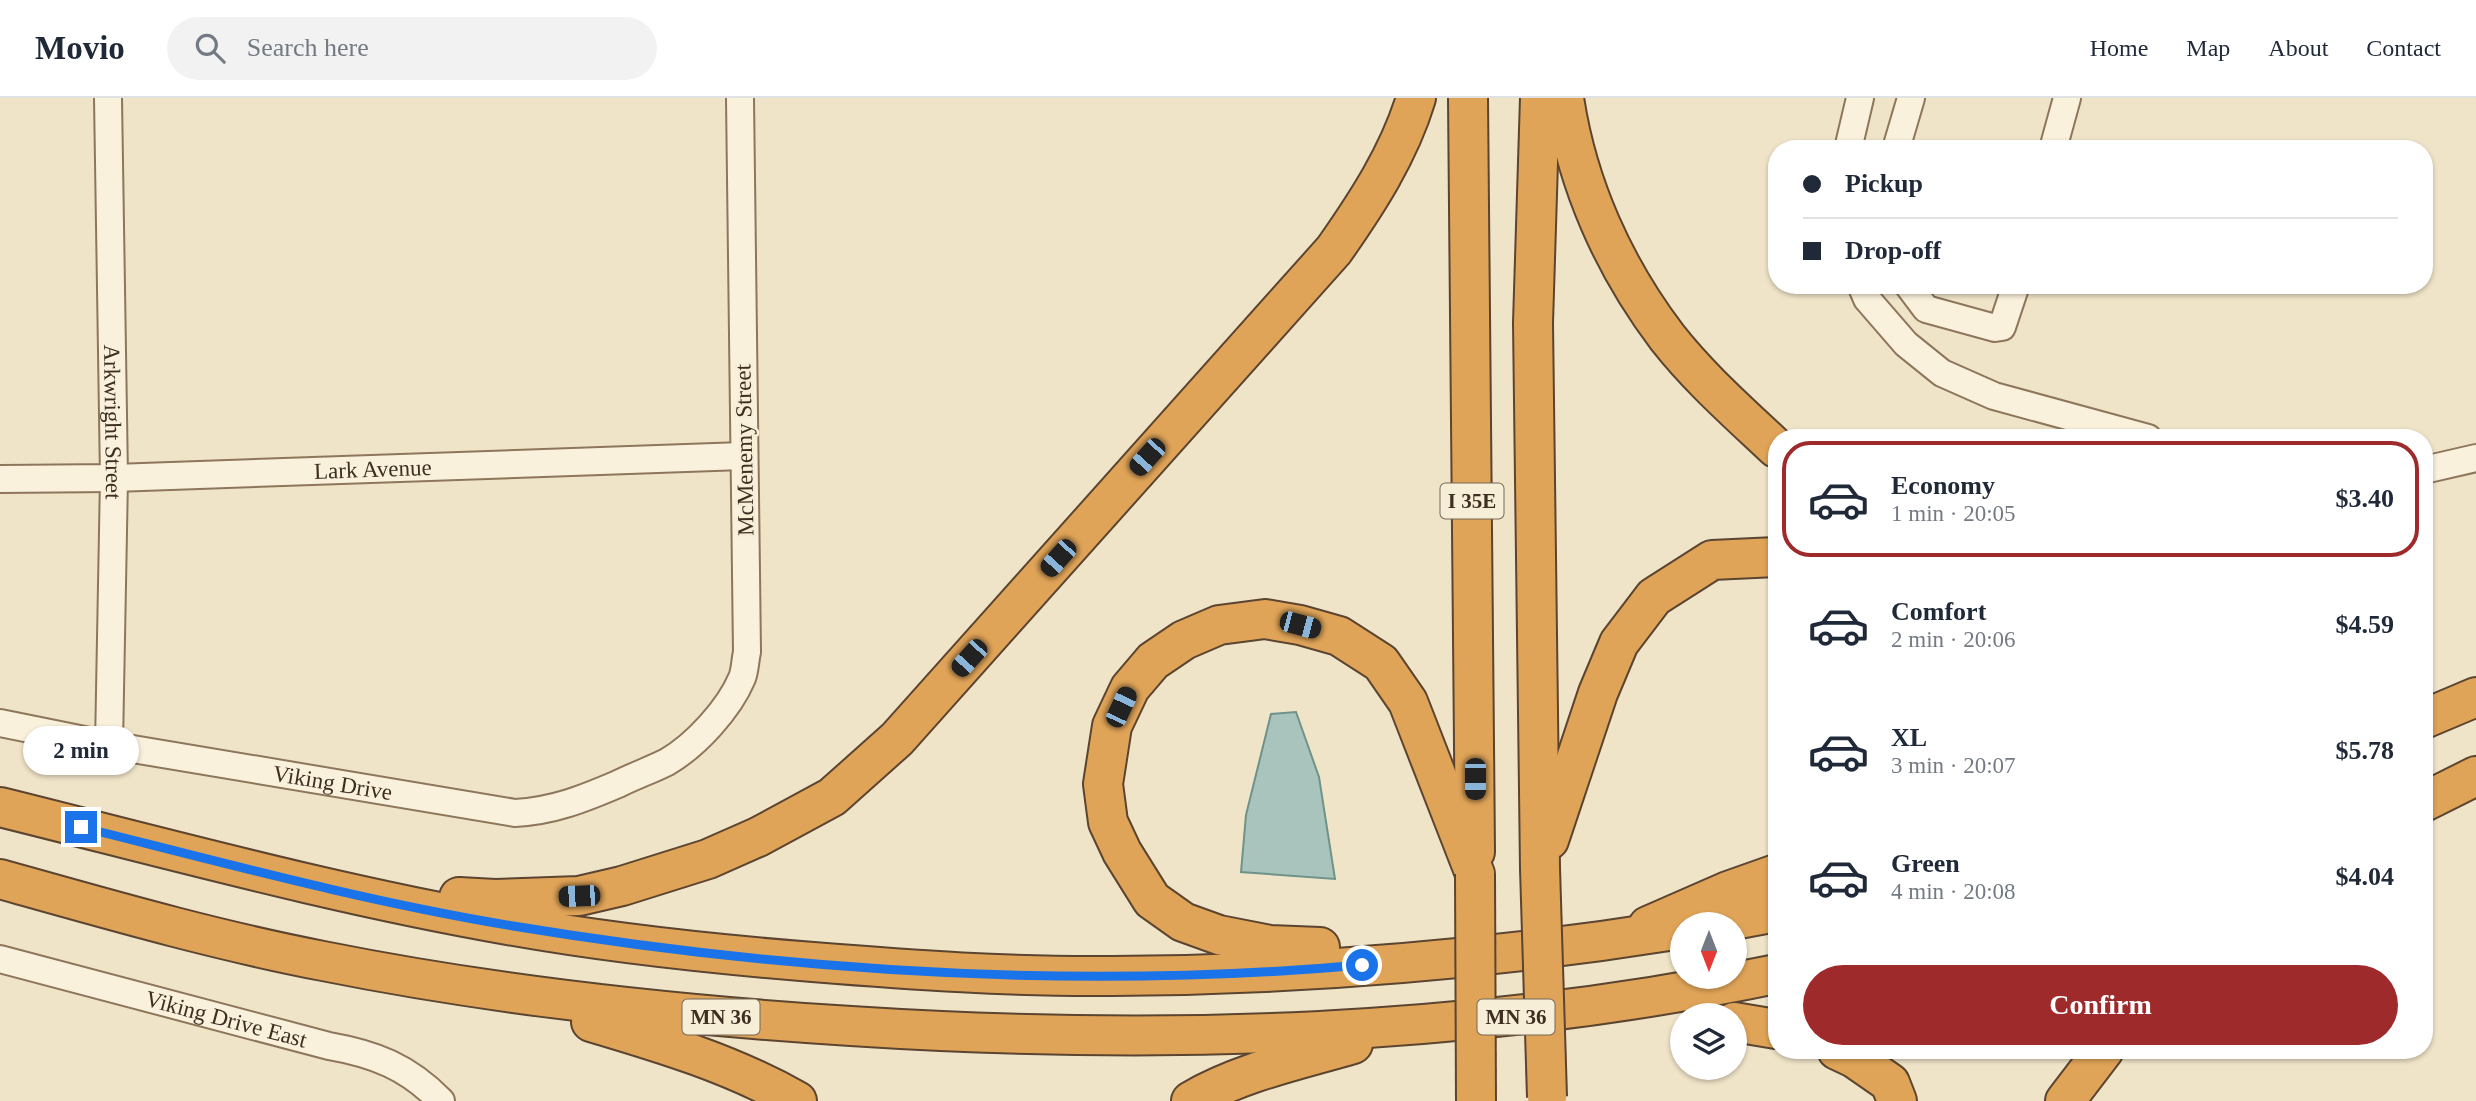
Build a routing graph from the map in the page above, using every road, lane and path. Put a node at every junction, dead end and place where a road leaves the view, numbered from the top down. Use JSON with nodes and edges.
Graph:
{"nodes":[{"id":1,"x":108,"y":98,"type":"edge"},
{"id":2,"x":740,"y":98,"type":"edge"},
{"id":3,"x":1416,"y":98,"type":"edge"},
{"id":4,"x":1468,"y":98,"type":"edge"},
{"id":5,"x":1540,"y":98,"type":"edge"},
{"id":6,"x":1564,"y":98,"type":"edge"},
{"id":7,"x":1860,"y":98,"type":"edge"},
{"id":8,"x":1910,"y":98,"type":"edge"},
{"id":9,"x":2067,"y":98,"type":"edge"},
{"id":10,"x":1850,"y":140,"type":"edge"},
{"id":11,"x":1898,"y":140,"type":"edge"},
{"id":12,"x":2055,"y":140,"type":"edge"},
{"id":13,"x":1865,"y":294,"type":"edge"},
{"id":14,"x":1914,"y":294,"type":"edge"},
{"id":15,"x":2014,"y":294,"type":"edge"},
{"id":16,"x":2115,"y":429,"type":"edge"},
{"id":17,"x":1768,"y":440,"type":"edge"},
{"id":18,"x":743,"y":456,"type":"junction"},
{"id":19,"x":2476,"y":457,"type":"edge"},
{"id":20,"x":2433,"y":468,"type":"edge"},
{"id":21,"x":114,"y":478,"type":"junction"},
{"id":22,"x":0,"y":479,"type":"edge"},
{"id":23,"x":1768,"y":557,"type":"edge"},
{"id":24,"x":2476,"y":686,"type":"edge"},
{"id":25,"x":2476,"y":697,"type":"edge"},
{"id":26,"x":2433,"y":698,"type":"edge"},
{"id":27,"x":2433,"y":715,"type":"edge"},
{"id":28,"x":0,"y":723,"type":"edge"},
{"id":29,"x":109,"y":745,"type":"junction"},
{"id":30,"x":2476,"y":763,"type":"edge"},
{"id":31,"x":659,"y":765,"type":"joint"},
{"id":32,"x":2476,"y":776,"type":"edge"},
{"id":33,"x":2433,"y":780,"type":"edge"},
{"id":34,"x":2433,"y":798,"type":"edge"},
{"id":35,"x":0,"y":807,"type":"edge"},
{"id":36,"x":1541,"y":859,"type":"junction"},
{"id":37,"x":1474,"y":866,"type":"junction"},
{"id":38,"x":1768,"y":877,"type":"edge"},
{"id":39,"x":0,"y":879,"type":"edge"},
{"id":40,"x":324,"y":888,"type":"junction"},
{"id":41,"x":1768,"y":914,"type":"edge"},
{"id":42,"x":1747,"y":917,"type":"edge"},
{"id":43,"x":1670,"y":931,"type":"edge"},
{"id":44,"x":1618,"y":939,"type":"junction"},
{"id":45,"x":0,"y":959,"type":"edge"},
{"id":46,"x":1433,"y":959,"type":"junction"},
{"id":47,"x":1768,"y":975,"type":"edge"},
{"id":48,"x":475,"y":987,"type":"junction"},
{"id":49,"x":1617,"y":1003,"type":"junction"},
{"id":50,"x":1670,"y":1011,"type":"edge"},
{"id":51,"x":1747,"y":1024,"type":"edge"},
{"id":52,"x":1415,"y":1025,"type":"junction"},
{"id":53,"x":1768,"y":1027,"type":"edge"},
{"id":54,"x":1855,"y":1059,"type":"edge"},
{"id":55,"x":2098,"y":1059,"type":"edge"},
{"id":56,"x":1548,"y":1100,"type":"edge"},
{"id":57,"x":441,"y":1101,"type":"edge"},
{"id":58,"x":797,"y":1101,"type":"edge"},
{"id":59,"x":1191,"y":1101,"type":"edge"},
{"id":60,"x":1475,"y":1101,"type":"edge"},
{"id":61,"x":1897,"y":1101,"type":"edge"},
{"id":62,"x":2065,"y":1101,"type":"edge"}],
"edges":[{"from":1,"to":21,"type":"street","name":"Arkwright Street"},
{"from":2,"to":18,"type":"street","name":"McMenemy Street"},
{"from":3,"to":40,"type":"highway"},
{"from":4,"to":37,"type":"highway","number":"I 35E"},
{"from":5,"to":36,"type":"highway","number":"I 35E"},
{"from":6,"to":17,"type":"highway"},
{"from":7,"to":10,"type":"street"},
{"from":8,"to":11,"type":"street"},
{"from":9,"to":12,"type":"street"},
{"from":13,"to":16,"type":"street"},
{"from":14,"to":15,"type":"street"},
{"from":18,"to":21,"type":"street","name":"Lark Avenue"},
{"from":18,"to":31,"type":"street","name":"McMenemy Street"},
{"from":19,"to":20,"type":"street"},
{"from":21,"to":22,"type":"street","name":"Lark Avenue"},
{"from":21,"to":29,"type":"street","name":"Arkwright Street"},
{"from":23,"to":36,"type":"highway"},
{"from":24,"to":26,"type":"highway"},
{"from":25,"to":27,"type":"highway"},
{"from":28,"to":29,"type":"street","name":"Viking Drive"},
{"from":29,"to":31,"type":"street","name":"Viking Drive"},
{"from":30,"to":33,"type":"highway"},
{"from":32,"to":34,"type":"highway"},
{"from":35,"to":40,"type":"highway"},
{"from":36,"to":56,"type":"highway","number":"I 35E","bridge":true},
{"from":37,"to":46,"type":"highway"},
{"from":37,"to":60,"type":"highway","number":"I 35E","bridge":true},
{"from":38,"to":44,"type":"highway"},
{"from":39,"to":48,"type":"highway","number":"MN 36"},
{"from":40,"to":46,"type":"highway"},
{"from":41,"to":42,"type":"highway"},
{"from":43,"to":44,"type":"highway"},
{"from":44,"to":46,"type":"highway"},
{"from":45,"to":57,"type":"street","name":"Viking Drive East"},
{"from":47,"to":49,"type":"highway","number":"MN 36"},
{"from":48,"to":52,"type":"highway","number":"MN 36"},
{"from":48,"to":58,"type":"highway"},
{"from":49,"to":50,"type":"highway"},
{"from":49,"to":52,"type":"highway","number":"MN 36"},
{"from":51,"to":53,"type":"highway"},
{"from":52,"to":59,"type":"highway"},
{"from":54,"to":61,"type":"highway"},
{"from":55,"to":62,"type":"highway"}]}
